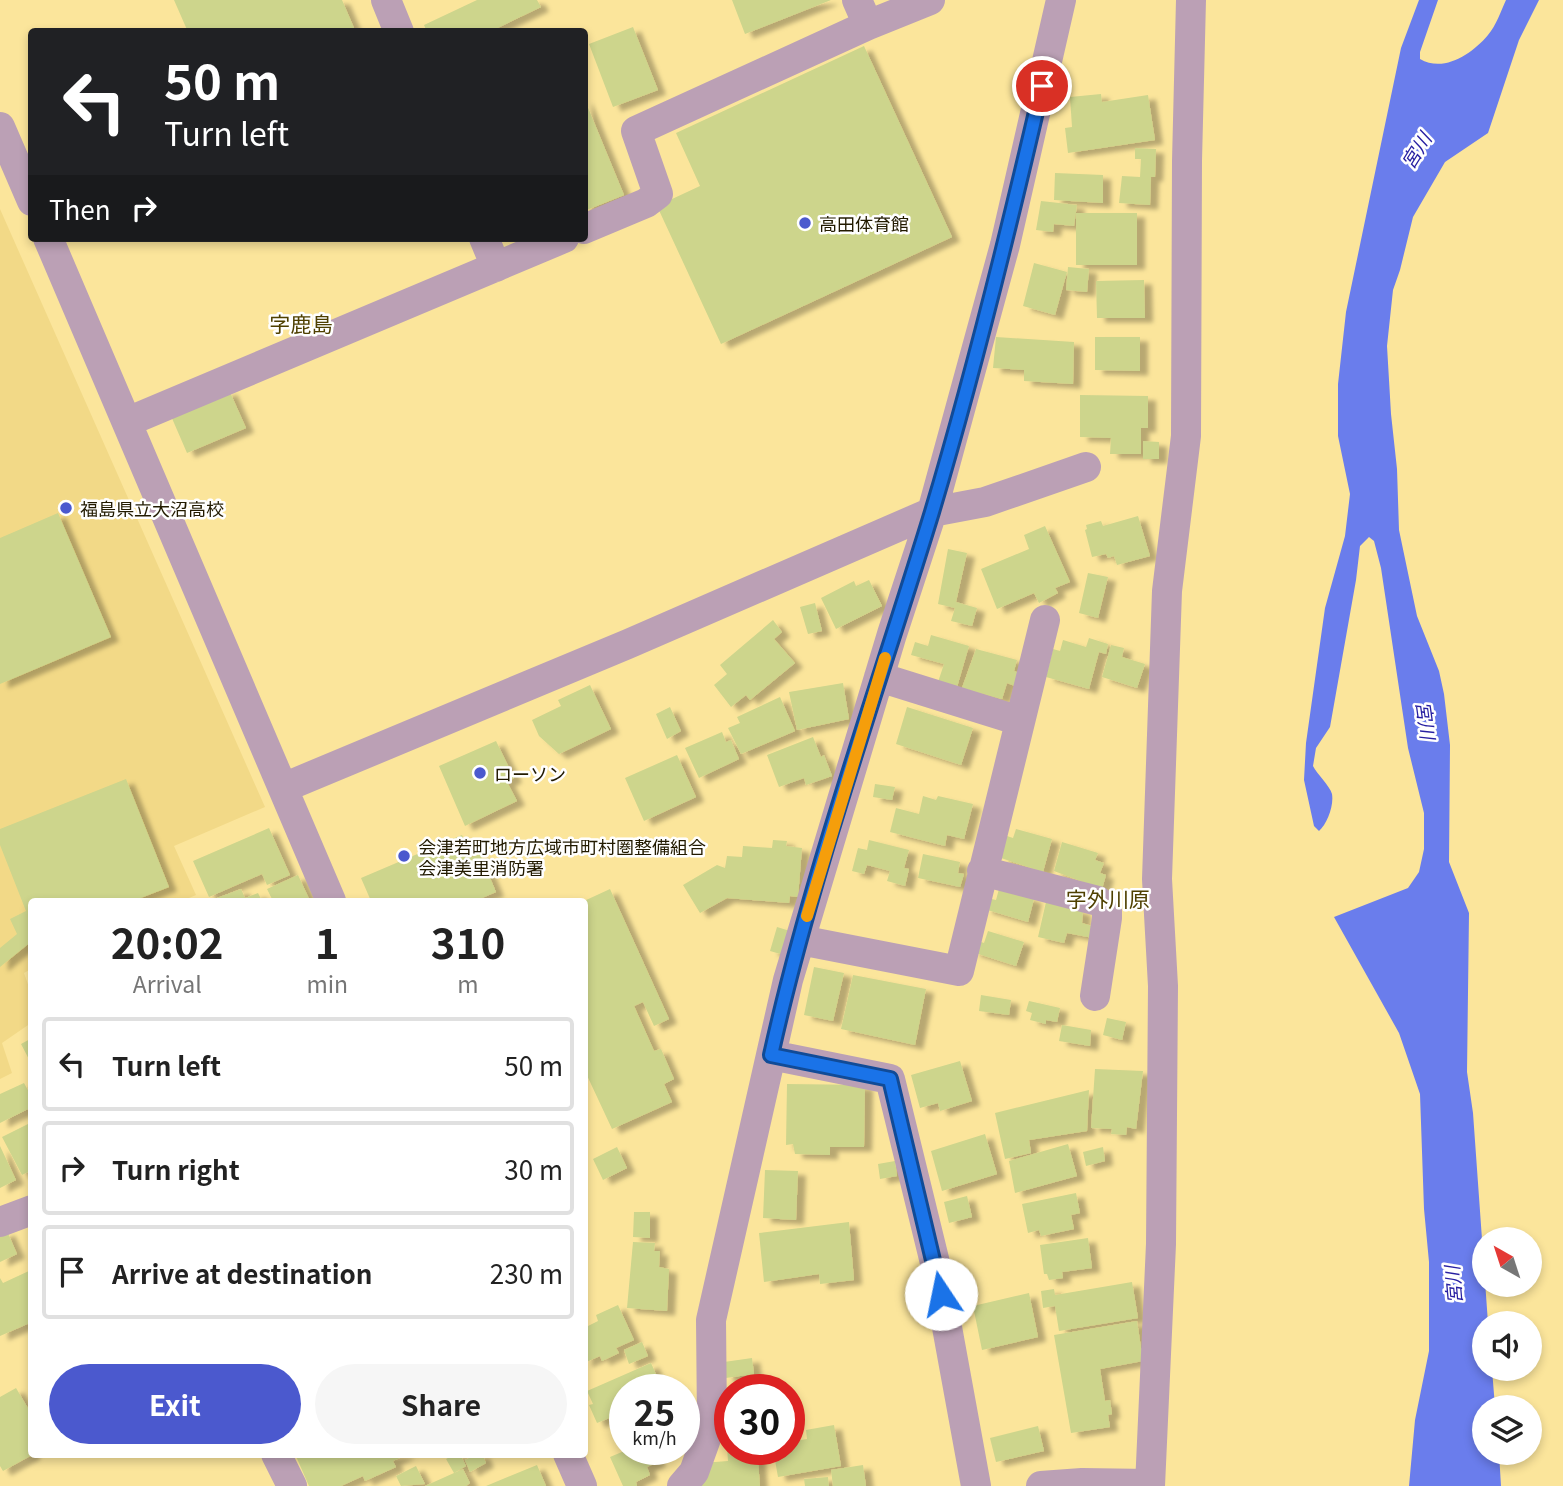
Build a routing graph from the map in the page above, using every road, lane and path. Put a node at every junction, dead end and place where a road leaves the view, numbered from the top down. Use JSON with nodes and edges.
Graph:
{"nodes":[{"id":1,"x":386,"y":0,"type":"edge"},
{"id":2,"x":930,"y":0,"type":"edge"},
{"id":3,"x":1061,"y":0,"type":"edge"},
{"id":4,"x":1191,"y":0,"type":"edge"},
{"id":5,"x":863,"y":13,"type":"edge"},
{"id":6,"x":397,"y":28,"type":"edge"},
{"id":7,"x":0,"y":127,"type":"edge"},
{"id":8,"x":28,"y":192,"type":"edge"},
{"id":9,"x":588,"y":227,"type":"edge"},
{"id":10,"x":50,"y":242,"type":"edge"},
{"id":11,"x":486,"y":242,"type":"edge"},
{"id":12,"x":555,"y":242,"type":"edge"},
{"id":13,"x":496,"y":267,"type":"junction"},
{"id":14,"x":127,"y":422,"type":"junction"},
{"id":15,"x":1086,"y":467,"type":"dead end"},
{"id":16,"x":932,"y":512,"type":"junction"},
{"id":17,"x":1045,"y":620,"type":"dead end"},
{"id":18,"x":879,"y":677,"type":"junction"},
{"id":19,"x":1020,"y":721,"type":"junction"},
{"id":20,"x":283,"y":788,"type":"junction"},
{"id":21,"x":982,"y":871,"type":"junction"},
{"id":22,"x":330,"y":898,"type":"edge"},
{"id":23,"x":800,"y":940,"type":"junction"},
{"id":24,"x":1095,"y":996,"type":"dead end"},
{"id":25,"x":771,"y":1055,"type":"junction"},
{"id":26,"x":28,"y":1212,"type":"edge"},
{"id":27,"x":0,"y":1222,"type":"edge"},
{"id":28,"x":278,"y":1458,"type":"edge"},
{"id":29,"x":570,"y":1458,"type":"edge"},
{"id":30,"x":1150,"y":1485,"type":"edge"},
{"id":31,"x":292,"y":1486,"type":"edge"},
{"id":32,"x":582,"y":1486,"type":"edge"},
{"id":33,"x":682,"y":1486,"type":"edge"},
{"id":34,"x":976,"y":1486,"type":"edge"},
{"id":35,"x":1041,"y":1486,"type":"edge"}],
"edges":[{"from":1,"to":6,"type":"street"},
{"from":2,"to":5,"type":"street"},
{"from":3,"to":16,"type":"street"},
{"from":4,"to":30,"type":"street"},
{"from":5,"to":9,"type":"street"},
{"from":7,"to":8,"type":"street"},
{"from":10,"to":14,"type":"street"},
{"from":11,"to":13,"type":"street"},
{"from":12,"to":13,"type":"street"},
{"from":13,"to":14,"type":"street"},
{"from":14,"to":20,"type":"street"},
{"from":15,"to":16,"type":"street"},
{"from":16,"to":18,"type":"street"},
{"from":16,"to":20,"type":"street"},
{"from":17,"to":19,"type":"street"},
{"from":18,"to":19,"type":"street"},
{"from":18,"to":23,"type":"street"},
{"from":19,"to":21,"type":"street"},
{"from":20,"to":22,"type":"street"},
{"from":21,"to":23,"type":"street"},
{"from":21,"to":24,"type":"street"},
{"from":23,"to":25,"type":"street"},
{"from":25,"to":33,"type":"street"},
{"from":25,"to":34,"type":"street"},
{"from":26,"to":27,"type":"street"},
{"from":28,"to":31,"type":"street"},
{"from":29,"to":32,"type":"street"},
{"from":30,"to":35,"type":"street"}]}
